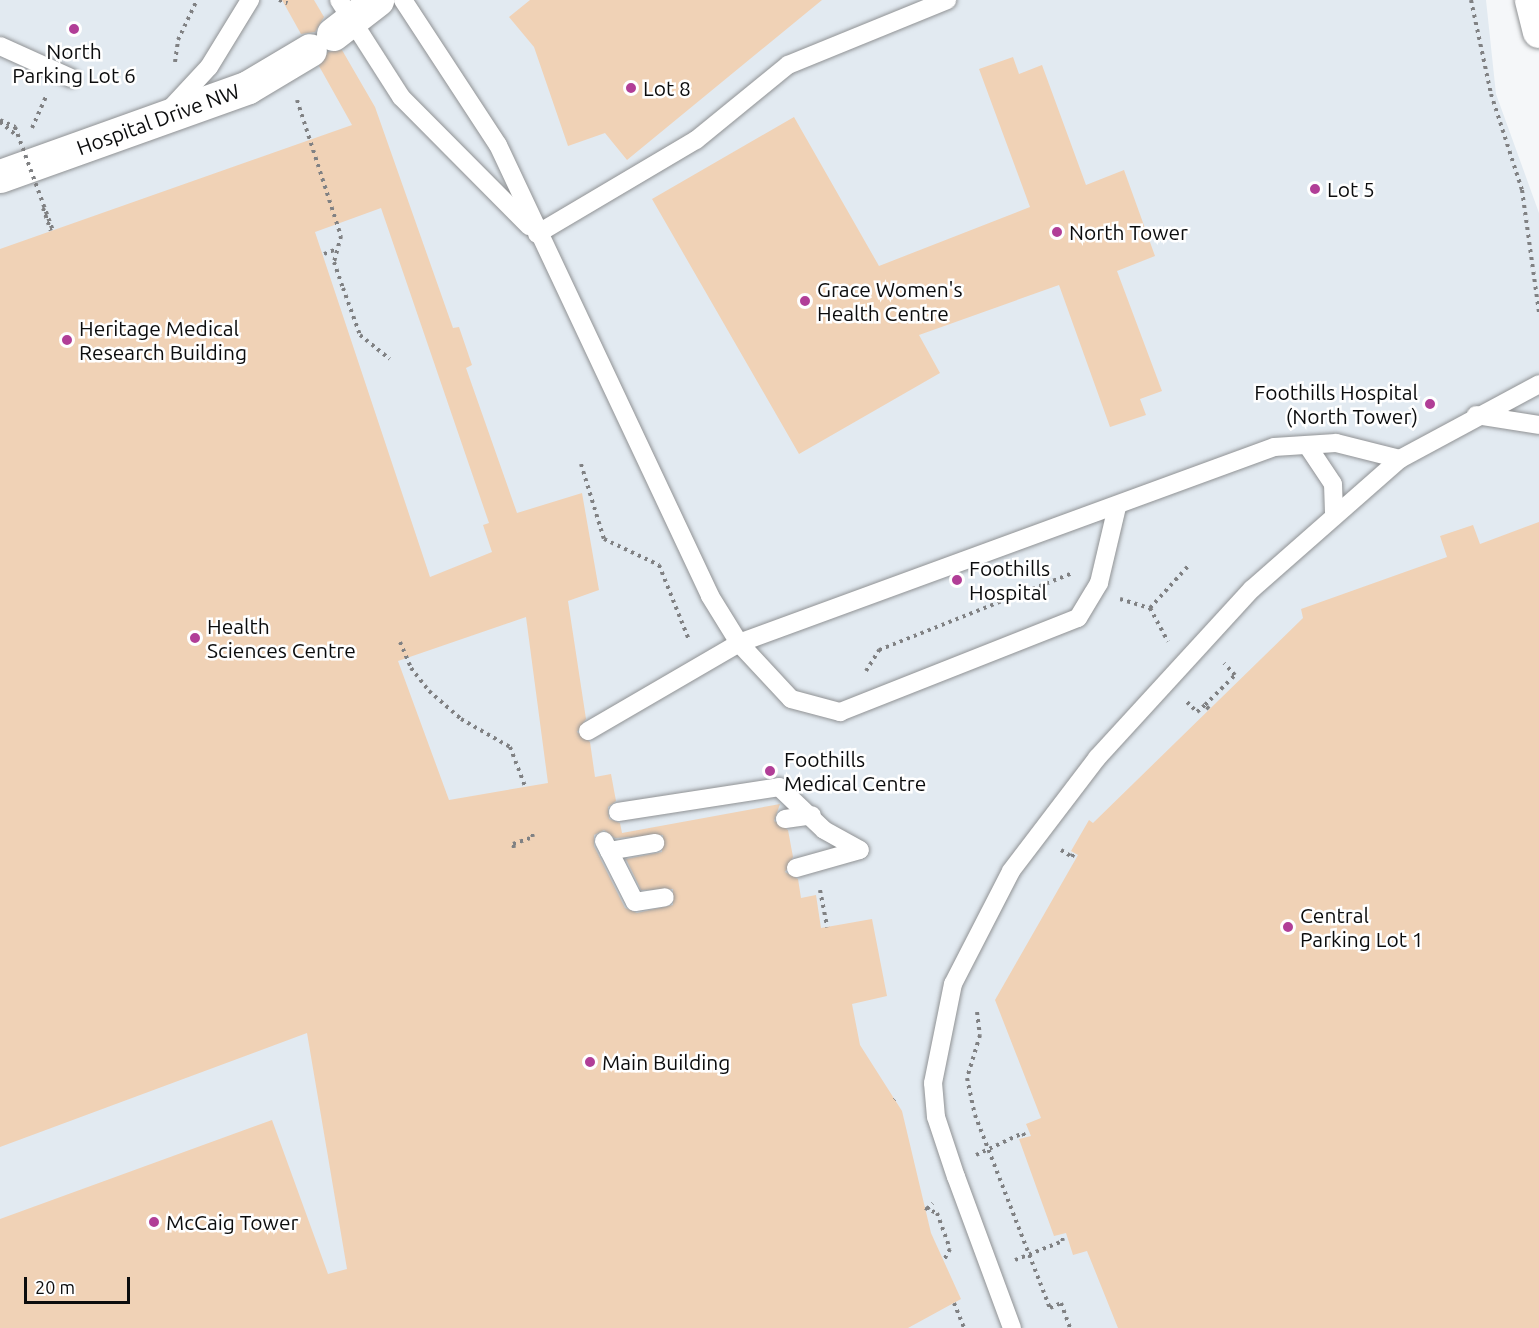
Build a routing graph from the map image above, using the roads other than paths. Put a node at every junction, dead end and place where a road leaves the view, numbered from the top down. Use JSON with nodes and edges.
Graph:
{"nodes":[{"id":1,"x":250,"y":0,"type":"edge"},
{"id":2,"x":377,"y":0,"type":"edge"},
{"id":3,"x":403,"y":0,"type":"edge"},
{"id":4,"x":947,"y":0,"type":"edge"},
{"id":5,"x":1531,"y":0,"type":"edge"},
{"id":6,"x":333,"y":27,"type":"edge"},
{"id":7,"x":1539,"y":31,"type":"edge"},
{"id":8,"x":0,"y":46,"type":"edge"},
{"id":9,"x":71,"y":78,"type":"dead end"},
{"id":10,"x":162,"y":118,"type":"junction"},
{"id":11,"x":0,"y":176,"type":"edge"},
{"id":12,"x":537,"y":234,"type":"junction"},
{"id":13,"x":1539,"y":384,"type":"edge"},
{"id":14,"x":1476,"y":415,"type":"junction"},
{"id":15,"x":1539,"y":425,"type":"edge"},
{"id":16,"x":1309,"y":448,"type":"junction"},
{"id":17,"x":1400,"y":459,"type":"junction"},
{"id":18,"x":1118,"y":507,"type":"junction"},
{"id":19,"x":1334,"y":513,"type":"junction"},
{"id":20,"x":739,"y":644,"type":"junction"},
{"id":21,"x":588,"y":731,"type":"dead end"},
{"id":22,"x":618,"y":812,"type":"dead end"},
{"id":23,"x":812,"y":815,"type":"junction"},
{"id":24,"x":785,"y":819,"type":"dead end"},
{"id":25,"x":655,"y":843,"type":"dead end"},
{"id":26,"x":796,"y":868,"type":"dead end"},
{"id":27,"x":665,"y":897,"type":"dead end"},
{"id":28,"x":1012,"y":1328,"type":"edge"}],
"edges":[{"from":1,"to":10,"type":"lane"},
{"from":2,"to":6,"type":"street","name":"Hospital Drive NW"},
{"from":3,"to":12,"type":"lane"},
{"from":4,"to":12,"type":"lane"},
{"from":5,"to":7,"type":"street"},
{"from":6,"to":10,"type":"street","name":"Hospital Drive NW"},
{"from":6,"to":12,"type":"lane"},
{"from":8,"to":9,"type":"lane"},
{"from":10,"to":11,"type":"street","name":"Hospital Drive NW"},
{"from":12,"to":20,"type":"lane"},
{"from":13,"to":14,"type":"lane"},
{"from":14,"to":15,"type":"lane"},
{"from":14,"to":17,"type":"lane"},
{"from":16,"to":17,"type":"lane"},
{"from":16,"to":18,"type":"lane"},
{"from":16,"to":19,"type":"lane"},
{"from":17,"to":19,"type":"lane"},
{"from":18,"to":20,"type":"lane"},
{"from":18,"to":20,"type":"lane"},
{"from":19,"to":28,"type":"lane"},
{"from":20,"to":21,"type":"lane"},
{"from":22,"to":23,"type":"lane"},
{"from":23,"to":24,"type":"lane"},
{"from":23,"to":26,"type":"lane"},
{"from":25,"to":27,"type":"lane"}]}
